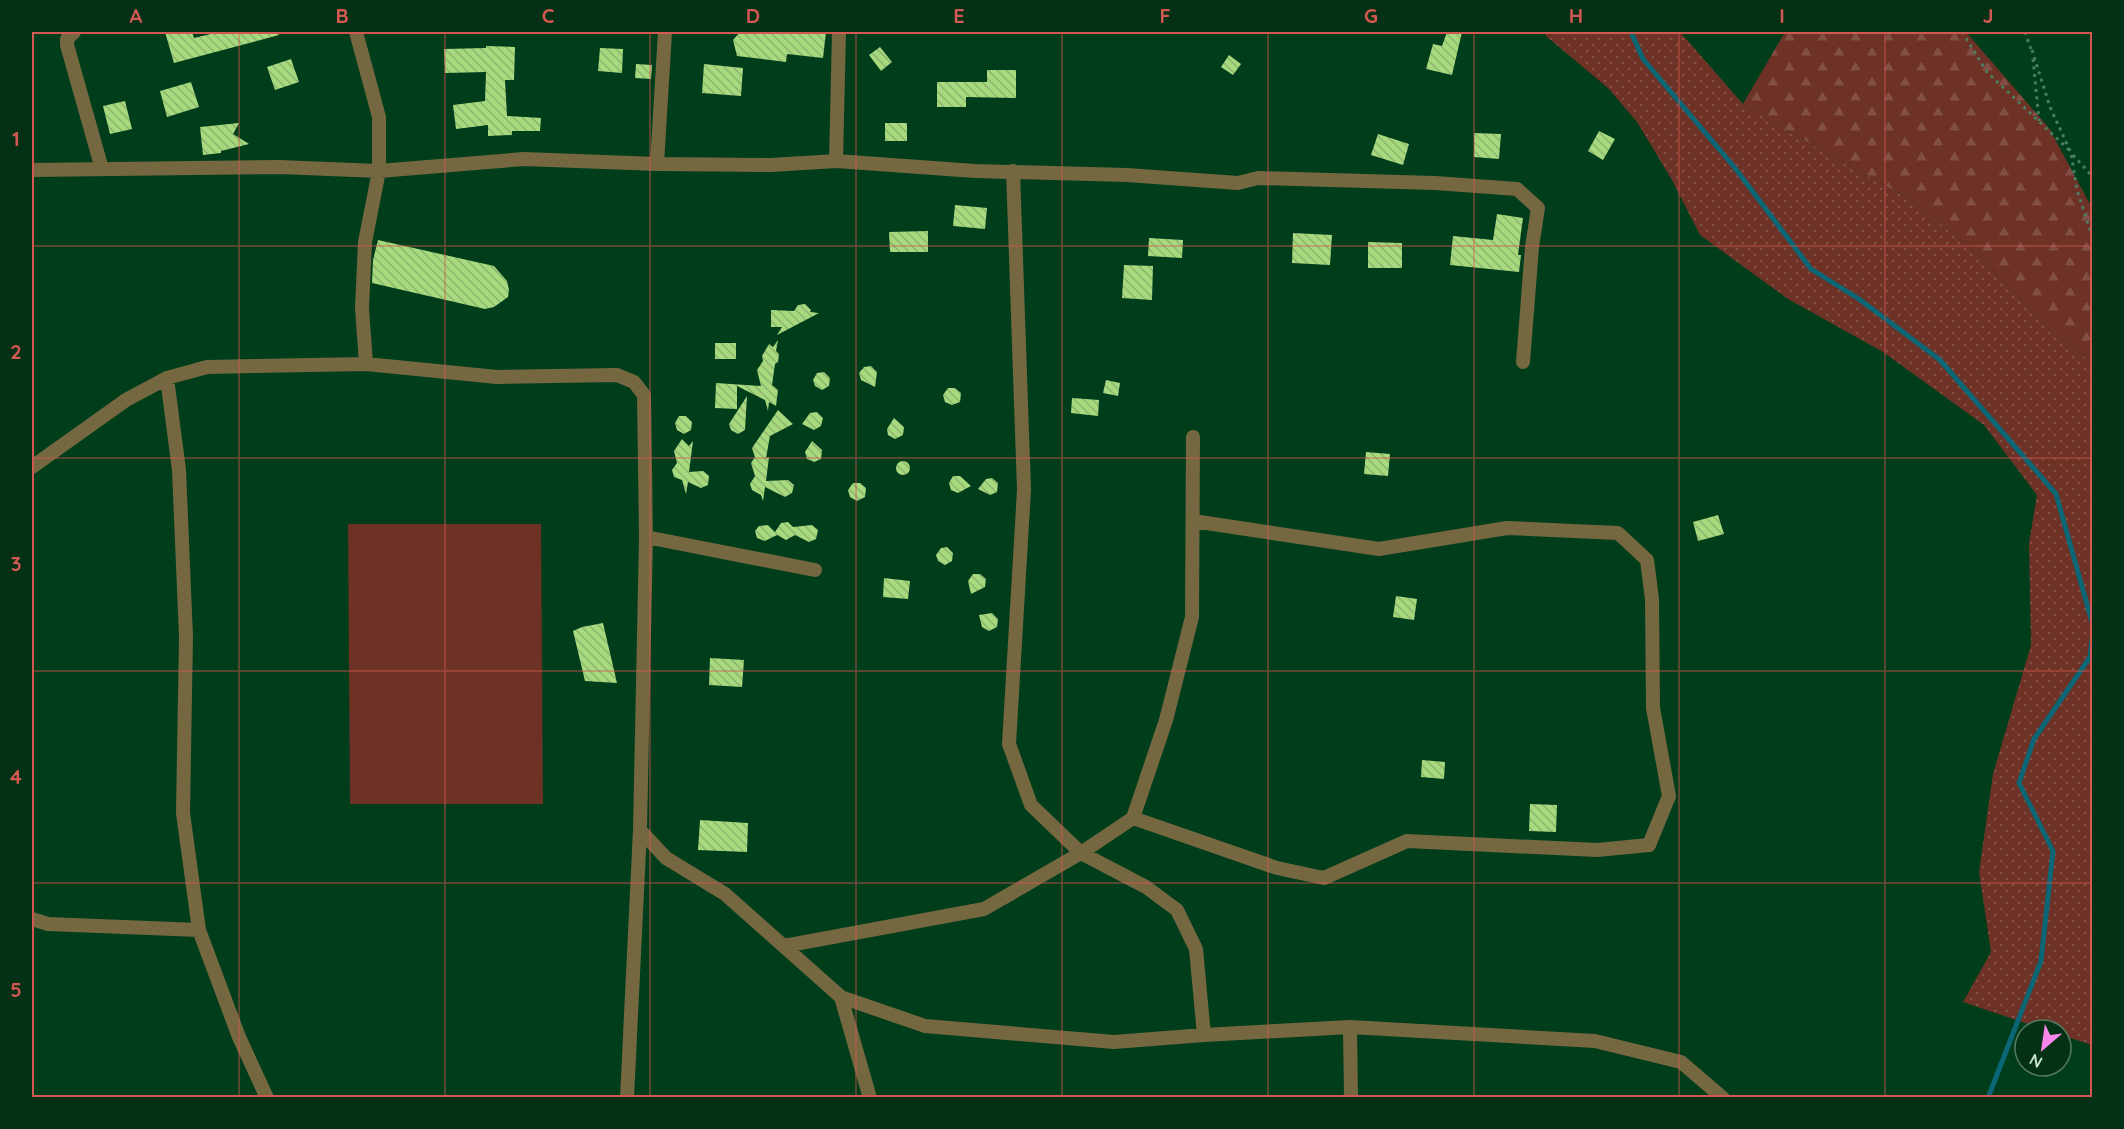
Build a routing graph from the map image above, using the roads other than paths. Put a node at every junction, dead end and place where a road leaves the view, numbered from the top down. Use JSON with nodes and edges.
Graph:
{"nodes":[{"id":1,"x":74,"y":32,"type":"edge"},
{"id":2,"x":356,"y":32,"type":"edge"},
{"id":3,"x":665,"y":32,"type":"edge"},
{"id":4,"x":839,"y":32,"type":"edge"},
{"id":5,"x":836,"y":161,"type":"junction"},
{"id":6,"x":657,"y":164,"type":"junction"},
{"id":7,"x":102,"y":169,"type":"junction"},
{"id":8,"x":32,"y":170,"type":"edge"},
{"id":9,"x":379,"y":171,"type":"junction"},
{"id":10,"x":1013,"y":171,"type":"junction"},
{"id":11,"x":1523,"y":362,"type":"dead end"},
{"id":12,"x":366,"y":364,"type":"junction"},
{"id":13,"x":167,"y":378,"type":"junction"},
{"id":14,"x":1193,"y":437,"type":"dead end"},
{"id":15,"x":32,"y":467,"type":"edge"},
{"id":16,"x":1193,"y":521,"type":"junction"},
{"id":17,"x":646,"y":537,"type":"junction"},
{"id":18,"x":815,"y":570,"type":"dead end"},
{"id":19,"x":1133,"y":818,"type":"junction"},
{"id":20,"x":640,"y":830,"type":"junction"},
{"id":21,"x":1081,"y":853,"type":"junction"},
{"id":22,"x":32,"y":919,"type":"edge"},
{"id":23,"x":199,"y":930,"type":"junction"},
{"id":24,"x":784,"y":946,"type":"junction"},
{"id":25,"x":841,"y":997,"type":"junction"},
{"id":26,"x":1350,"y":1027,"type":"junction"},
{"id":27,"x":1204,"y":1035,"type":"junction"},
{"id":28,"x":267,"y":1098,"type":"edge"},
{"id":29,"x":627,"y":1098,"type":"edge"},
{"id":30,"x":870,"y":1098,"type":"edge"},
{"id":31,"x":1351,"y":1098,"type":"edge"},
{"id":32,"x":1723,"y":1098,"type":"edge"}],
"edges":[{"from":1,"to":7,"type":"street"},
{"from":2,"to":9,"type":"street"},
{"from":3,"to":6,"type":"street"},
{"from":4,"to":5,"type":"street"},
{"from":5,"to":6,"type":"street"},
{"from":5,"to":10,"type":"street"},
{"from":6,"to":9,"type":"street"},
{"from":7,"to":8,"type":"street"},
{"from":7,"to":9,"type":"street"},
{"from":9,"to":12,"type":"street"},
{"from":10,"to":11,"type":"street"},
{"from":10,"to":21,"type":"street"},
{"from":12,"to":13,"type":"street"},
{"from":12,"to":17,"type":"street"},
{"from":13,"to":15,"type":"street"},
{"from":13,"to":23,"type":"street"},
{"from":14,"to":16,"type":"street"},
{"from":16,"to":19,"type":"street"},
{"from":16,"to":19,"type":"street"},
{"from":17,"to":18,"type":"street"},
{"from":17,"to":20,"type":"street"},
{"from":19,"to":21,"type":"street"},
{"from":20,"to":24,"type":"street"},
{"from":20,"to":29,"type":"street"},
{"from":21,"to":24,"type":"street"},
{"from":21,"to":27,"type":"street"},
{"from":22,"to":23,"type":"street"},
{"from":23,"to":28,"type":"street"},
{"from":24,"to":25,"type":"street"},
{"from":25,"to":27,"type":"street"},
{"from":25,"to":30,"type":"street"},
{"from":26,"to":27,"type":"street"},
{"from":26,"to":31,"type":"street"},
{"from":26,"to":32,"type":"street"}]}
